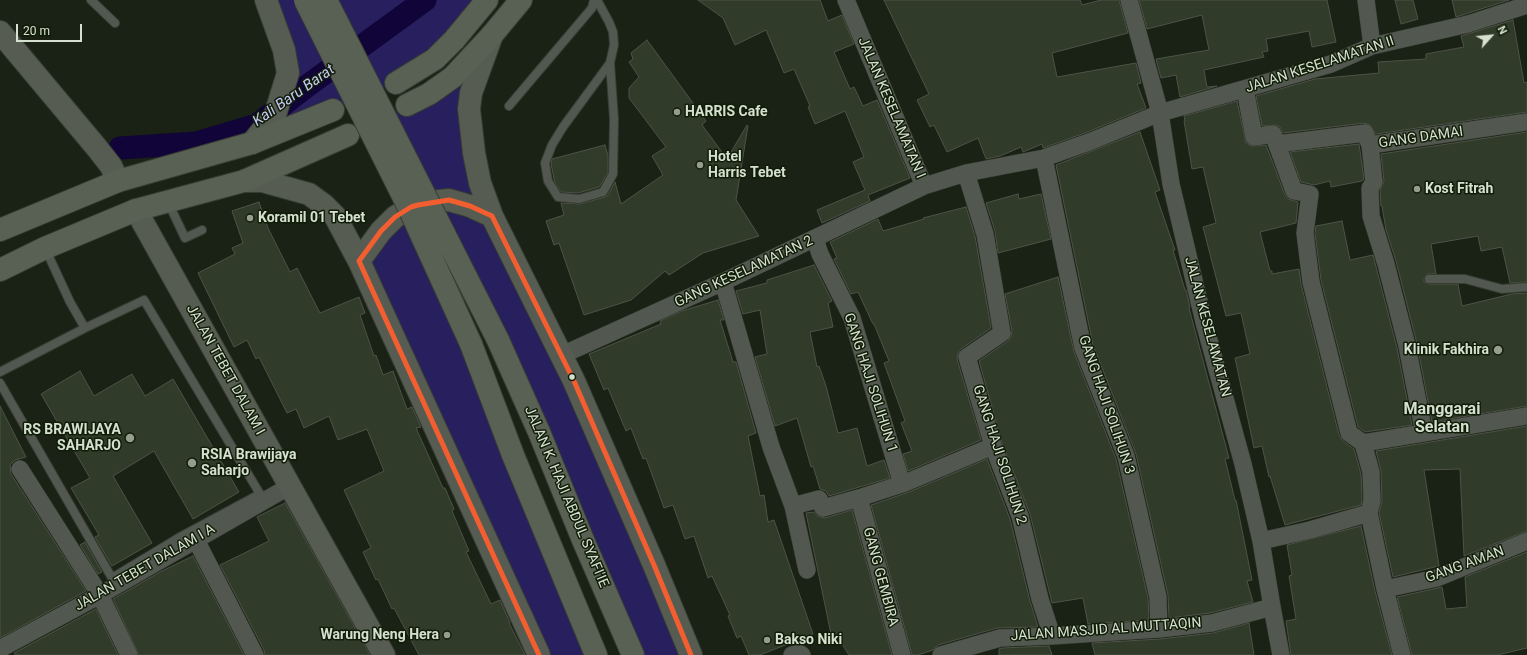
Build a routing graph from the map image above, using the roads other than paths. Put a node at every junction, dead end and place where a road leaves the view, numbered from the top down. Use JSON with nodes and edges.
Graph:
{"nodes":[{"id":1,"x":91,"y":0,"type":"edge"},
{"id":2,"x":266,"y":0,"type":"edge"},
{"id":3,"x":305,"y":0,"type":"edge"},
{"id":4,"x":326,"y":0,"type":"edge"},
{"id":5,"x":487,"y":0,"type":"edge"},
{"id":6,"x":522,"y":0,"type":"edge"},
{"id":7,"x":596,"y":0,"type":"edge"},
{"id":8,"x":846,"y":0,"type":"edge"},
{"id":9,"x":1129,"y":0,"type":"edge"},
{"id":10,"x":1366,"y":0,"type":"edge"},
{"id":11,"x":1527,"y":5,"type":"edge"},
{"id":12,"x":115,"y":23,"type":"dead end"},
{"id":13,"x":0,"y":32,"type":"edge"},
{"id":14,"x":492,"y":35,"type":"junction"},
{"id":15,"x":1372,"y":46,"type":"junction"},
{"id":16,"x":610,"y":63,"type":"junction"},
{"id":17,"x":396,"y":83,"type":"dead end"},
{"id":18,"x":1245,"y":89,"type":"junction"},
{"id":19,"x":407,"y":105,"type":"dead end"},
{"id":20,"x":509,"y":106,"type":"dead end"},
{"id":21,"x":333,"y":110,"type":"dead end"},
{"id":22,"x":1160,"y":113,"type":"junction"},
{"id":23,"x":1527,"y":122,"type":"edge"},
{"id":24,"x":259,"y":135,"type":"junction"},
{"id":25,"x":348,"y":135,"type":"dead end"},
{"id":26,"x":1277,"y":144,"type":"junction"},
{"id":27,"x":1370,"y":145,"type":"junction"},
{"id":28,"x":1044,"y":158,"type":"junction"},
{"id":29,"x":966,"y":173,"type":"junction"},
{"id":30,"x":118,"y":181,"type":"junction"},
{"id":31,"x":244,"y":181,"type":"junction"},
{"id":32,"x":924,"y":186,"type":"junction"},
{"id":33,"x":168,"y":202,"type":"junction"},
{"id":34,"x":136,"y":210,"type":"junction"},
{"id":35,"x":492,"y":216,"type":"junction"},
{"id":36,"x":0,"y":230,"type":"edge"},
{"id":37,"x":202,"y":230,"type":"dead end"},
{"id":38,"x":815,"y":239,"type":"junction"},
{"id":39,"x":45,"y":248,"type":"junction"},
{"id":40,"x":359,"y":261,"type":"junction"},
{"id":41,"x":0,"y":270,"type":"edge"},
{"id":42,"x":1429,"y":279,"type":"dead end"},
{"id":43,"x":723,"y":282,"type":"junction"},
{"id":44,"x":1527,"y":288,"type":"edge"},
{"id":45,"x":85,"y":328,"type":"junction"},
{"id":46,"x":562,"y":355,"type":"junction"},
{"id":47,"x":0,"y":372,"type":"edge"},
{"id":48,"x":0,"y":383,"type":"edge"},
{"id":49,"x":1527,"y":416,"type":"edge"},
{"id":50,"x":1424,"y":433,"type":"junction"},
{"id":51,"x":1363,"y":443,"type":"junction"},
{"id":52,"x":993,"y":446,"type":"junction"},
{"id":53,"x":20,"y":469,"type":"dead end"},
{"id":54,"x":902,"y":484,"type":"junction"},
{"id":55,"x":290,"y":486,"type":"junction"},
{"id":56,"x":859,"y":498,"type":"junction"},
{"id":57,"x":793,"y":506,"type":"junction"},
{"id":58,"x":1369,"y":512,"type":"junction"},
{"id":59,"x":196,"y":540,"type":"junction"},
{"id":60,"x":1261,"y":541,"type":"junction"},
{"id":61,"x":1527,"y":542,"type":"edge"},
{"id":62,"x":807,"y":570,"type":"dead end"},
{"id":63,"x":1385,"y":589,"type":"junction"},
{"id":64,"x":100,"y":595,"type":"junction"},
{"id":65,"x":1272,"y":608,"type":"junction"},
{"id":66,"x":1159,"y":629,"type":"junction"},
{"id":67,"x":1052,"y":636,"type":"junction"},
{"id":68,"x":4,"y":650,"type":"edge"},
{"id":69,"x":969,"y":651,"type":"edge"},
{"id":70,"x":130,"y":655,"type":"edge"},
{"id":71,"x":255,"y":655,"type":"edge"},
{"id":72,"x":384,"y":655,"type":"edge"},
{"id":73,"x":539,"y":655,"type":"edge"},
{"id":74,"x":596,"y":655,"type":"edge"},
{"id":75,"x":633,"y":655,"type":"edge"},
{"id":76,"x":691,"y":655,"type":"edge"},
{"id":77,"x":792,"y":655,"type":"edge"},
{"id":78,"x":802,"y":655,"type":"edge"},
{"id":79,"x":902,"y":655,"type":"edge"},
{"id":80,"x":941,"y":655,"type":"edge"},
{"id":81,"x":1281,"y":655,"type":"edge"},
{"id":82,"x":1402,"y":655,"type":"edge"}],
"edges":[{"from":1,"to":12,"type":"lane"},
{"from":2,"to":24,"type":"street"},
{"from":3,"to":74,"type":"main road","bridge":true},
{"from":4,"to":75,"type":"main road","name":"JALAN K. HAJI ABDUL SYAFI'IE","bridge":true},
{"from":5,"to":17,"type":"main road"},
{"from":6,"to":14,"type":"main road"},
{"from":7,"to":16,"type":"lane"},
{"from":7,"to":20,"type":"lane"},
{"from":8,"to":32,"type":"street","name":"JALAN KESELAMATAN I"},
{"from":9,"to":22,"type":"street","name":"JALAN KESELAMATAN"},
{"from":10,"to":15,"type":"street"},
{"from":11,"to":15,"type":"street","name":"JALAN KESELAMATAN II"},
{"from":13,"to":30,"type":"street"},
{"from":14,"to":19,"type":"main road"},
{"from":14,"to":35,"type":"street"},
{"from":15,"to":18,"type":"street","name":"JALAN KESELAMATAN II"},
{"from":16,"to":16,"type":"lane"},
{"from":18,"to":22,"type":"street","name":"JALAN KESELAMATAN II"},
{"from":18,"to":26,"type":"street"},
{"from":21,"to":24,"type":"main road"},
{"from":22,"to":28,"type":"street","name":"JALAN KESELAMATAN I"},
{"from":22,"to":60,"type":"street","name":"JALAN KESELAMATAN"},
{"from":23,"to":27,"type":"street","name":"GANG DAMAI"},
{"from":24,"to":30,"type":"main road"},
{"from":25,"to":31,"type":"main road"},
{"from":26,"to":27,"type":"street","name":"GANG DAMAI"},
{"from":26,"to":51,"type":"street"},
{"from":27,"to":50,"type":"street"},
{"from":28,"to":29,"type":"street","name":"JALAN KESELAMATAN I"},
{"from":28,"to":66,"type":"street","name":"GANG HAJI SOLIHUN 3"},
{"from":29,"to":32,"type":"street","name":"JALAN KESELAMATAN I"},
{"from":29,"to":52,"type":"street","name":"GANG HAJI SOLIHUN 2"},
{"from":30,"to":36,"type":"main road"},
{"from":31,"to":33,"type":"main road"},
{"from":31,"to":40,"type":"street"},
{"from":32,"to":38,"type":"street","name":"GANG KESELAMATAN 2"},
{"from":33,"to":34,"type":"main road"},
{"from":33,"to":37,"type":"lane"},
{"from":34,"to":39,"type":"main road"},
{"from":34,"to":55,"type":"street","name":"JALAN TEBET DALAM I"},
{"from":35,"to":40,"type":"street"},
{"from":35,"to":46,"type":"street"},
{"from":38,"to":43,"type":"street","name":"GANG KESELAMATAN 2"},
{"from":38,"to":54,"type":"street","name":"GANG HAJI SOLIHUN 1"},
{"from":39,"to":41,"type":"main road"},
{"from":39,"to":45,"type":"lane"},
{"from":40,"to":73,"type":"street"},
{"from":42,"to":44,"type":"lane"},
{"from":43,"to":46,"type":"street","name":"GANG KESELAMATAN 2"},
{"from":43,"to":57,"type":"street"},
{"from":45,"to":47,"type":"lane"},
{"from":45,"to":48,"type":"lane"},
{"from":46,"to":76,"type":"street"},
{"from":49,"to":50,"type":"street"},
{"from":50,"to":51,"type":"street"},
{"from":51,"to":58,"type":"street"},
{"from":52,"to":54,"type":"street"},
{"from":52,"to":67,"type":"street","name":"GANG HAJI SOLIHUN 2"},
{"from":53,"to":64,"type":"street"},
{"from":54,"to":56,"type":"street"},
{"from":55,"to":59,"type":"street","name":"JALAN TEBET DALAM I A"},
{"from":55,"to":72,"type":"street","name":"JALAN TEBET DALAM I"},
{"from":56,"to":57,"type":"street"},
{"from":56,"to":79,"type":"street","name":"GANG GEMBIRA"},
{"from":57,"to":62,"type":"street"},
{"from":58,"to":60,"type":"street"},
{"from":58,"to":63,"type":"street"},
{"from":59,"to":64,"type":"street","name":"JALAN TEBET DALAM I A"},
{"from":59,"to":71,"type":"street"},
{"from":60,"to":65,"type":"street","name":"JALAN KESELAMATAN"},
{"from":61,"to":63,"type":"street","name":"GANG AMAN"},
{"from":63,"to":82,"type":"street"},
{"from":64,"to":68,"type":"street","name":"JALAN TEBET DALAM I A"},
{"from":64,"to":70,"type":"street"},
{"from":65,"to":66,"type":"street","name":"JALAN MASJID AL MUTTAQIN"},
{"from":65,"to":81,"type":"street","name":"JALAN KESELAMATAN"},
{"from":66,"to":67,"type":"street","name":"JALAN MASJID AL MUTTAQIN"},
{"from":67,"to":69,"type":"street","name":"JALAN MASJID AL MUTTAQIN"},
{"from":69,"to":80,"type":"street","name":"JALAN MASJID AL MUTTAQIN"},
{"from":77,"to":78,"type":"street"}]}
